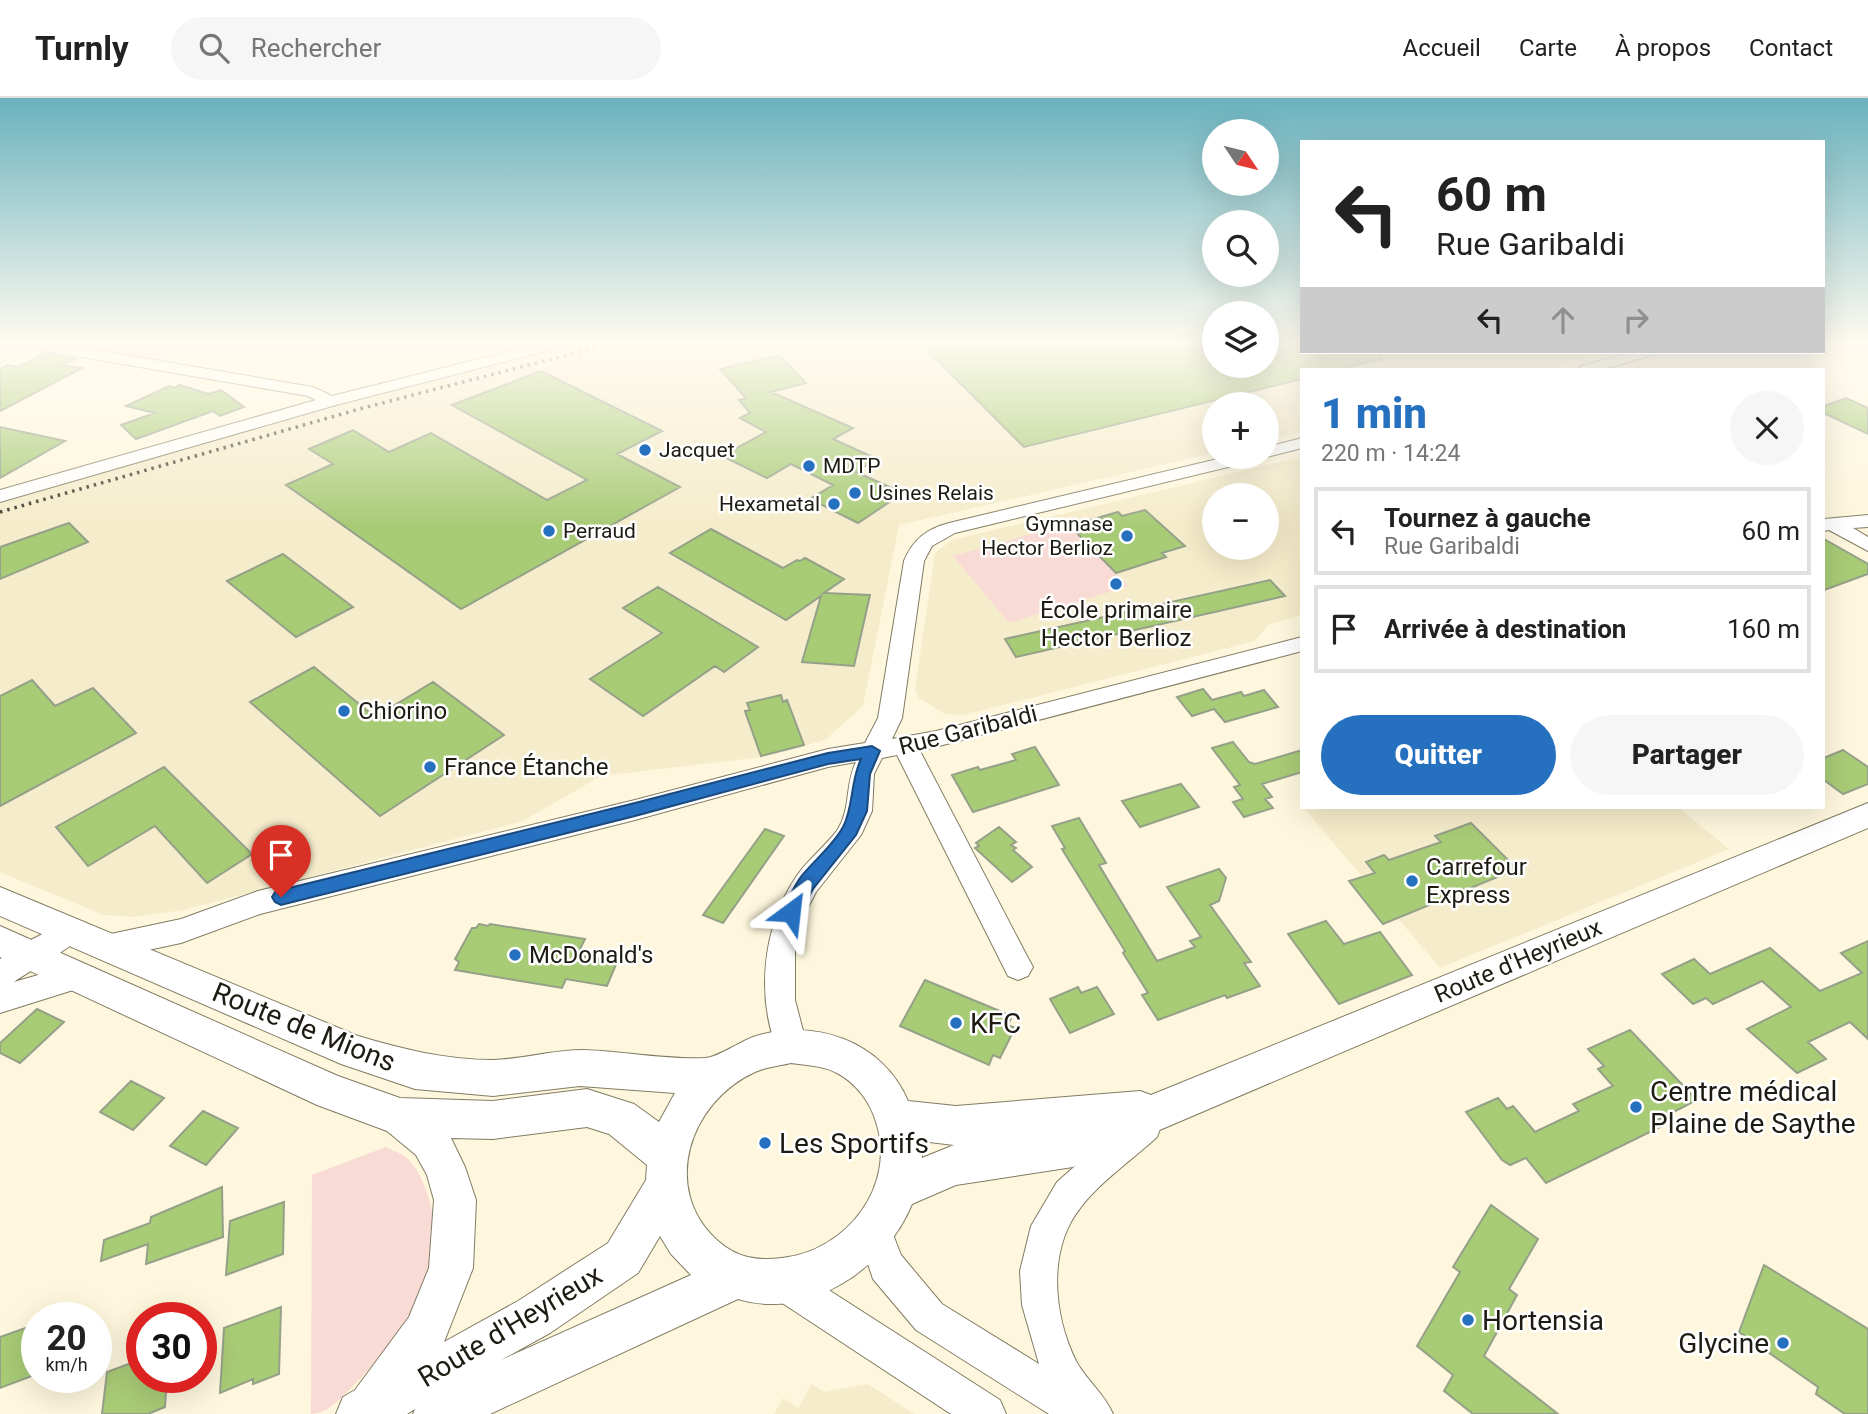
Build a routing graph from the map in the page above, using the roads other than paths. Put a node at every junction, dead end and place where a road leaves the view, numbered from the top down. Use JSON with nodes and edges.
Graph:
{"nodes":[{"id":1,"x":318,"y":404,"type":"edge"},
{"id":2,"x":1300,"y":444,"type":"edge"},
{"id":3,"x":1279,"y":449,"type":"edge"},
{"id":4,"x":1202,"y":468,"type":"edge"},
{"id":5,"x":0,"y":496,"type":"edge"},
{"id":6,"x":1868,"y":521,"type":"edge"},
{"id":7,"x":1828,"y":525,"type":"edge"},
{"id":8,"x":1868,"y":545,"type":"edge"},
{"id":9,"x":1300,"y":645,"type":"edge"},
{"id":10,"x":905,"y":747,"type":"junction"},
{"id":11,"x":872,"y":751,"type":"junction"},
{"id":12,"x":1868,"y":815,"type":"edge"},
{"id":13,"x":0,"y":901,"type":"edge"},
{"id":14,"x":70,"y":932,"type":"junction"},
{"id":15,"x":106,"y":947,"type":"junction"},
{"id":16,"x":14,"y":948,"type":"edge"},
{"id":17,"x":1018,"y":967,"type":"dead end"},
{"id":18,"x":0,"y":976,"type":"edge"},
{"id":19,"x":76,"y":977,"type":"junction"},
{"id":20,"x":0,"y":1000,"type":"edge"},
{"id":21,"x":791,"y":1046,"type":"junction"},
{"id":22,"x":715,"y":1077,"type":"junction"},
{"id":23,"x":1168,"y":1108,"type":"junction"},
{"id":24,"x":400,"y":1117,"type":"junction"},
{"id":25,"x":898,"y":1119,"type":"junction"},
{"id":26,"x":667,"y":1172,"type":"junction"},
{"id":27,"x":897,"y":1189,"type":"junction"},
{"id":28,"x":875,"y":1231,"type":"junction"},
{"id":29,"x":736,"y":1277,"type":"junction"},
{"id":30,"x":783,"y":1283,"type":"junction"},
{"id":31,"x":363,"y":1413,"type":"edge"},
{"id":32,"x":437,"y":1414,"type":"edge"},
{"id":33,"x":986,"y":1414,"type":"edge"},
{"id":34,"x":1086,"y":1414,"type":"edge"},
{"id":35,"x":1093,"y":1414,"type":"edge"}],
"edges":[{"from":1,"to":5,"type":"street"},
{"from":2,"to":3,"type":"street"},
{"from":4,"to":11,"type":"street"},
{"from":6,"to":7,"type":"street"},
{"from":7,"to":8,"type":"street"},
{"from":9,"to":10,"type":"street","name":"Rue Garibaldi"},
{"from":10,"to":11,"type":"street","name":"Rue Garibaldi"},
{"from":10,"to":17,"type":"street"},
{"from":11,"to":15,"type":"street","name":"Rue Garibaldi"},
{"from":11,"to":21,"type":"street"},
{"from":12,"to":23,"type":"main road","name":"Route d'Heyrieux"},
{"from":13,"to":14,"type":"main road","name":"Route de Mions"},
{"from":14,"to":15,"type":"main road","name":"Route de Mions"},
{"from":14,"to":16,"type":"street"},
{"from":15,"to":22,"type":"main road","name":"Route de Mions"},
{"from":16,"to":18,"type":"street"},
{"from":16,"to":19,"type":"main road","name":"Route de Mions"},
{"from":19,"to":20,"type":"street"},
{"from":19,"to":24,"type":"main road","name":"Route de Mions"},
{"from":21,"to":22,"type":"main road"},
{"from":21,"to":25,"type":"main road"},
{"from":22,"to":26,"type":"main road"},
{"from":23,"to":25,"type":"main road","name":"Route d'Heyrieux"},
{"from":23,"to":27,"type":"main road","name":"Route d'Heyrieux"},
{"from":23,"to":35,"type":"street"},
{"from":24,"to":26,"type":"main road","name":"Route de Mions"},
{"from":24,"to":31,"type":"main road","name":"Route de Mions"},
{"from":25,"to":27,"type":"main road"},
{"from":26,"to":29,"type":"main road"},
{"from":26,"to":31,"type":"main road","name":"Route d'Heyrieux"},
{"from":27,"to":28,"type":"main road"},
{"from":28,"to":30,"type":"main road"},
{"from":28,"to":34,"type":"street"},
{"from":29,"to":30,"type":"main road"},
{"from":29,"to":32,"type":"main road","name":"Route d'Heyrieux"},
{"from":30,"to":33,"type":"street"}]}
